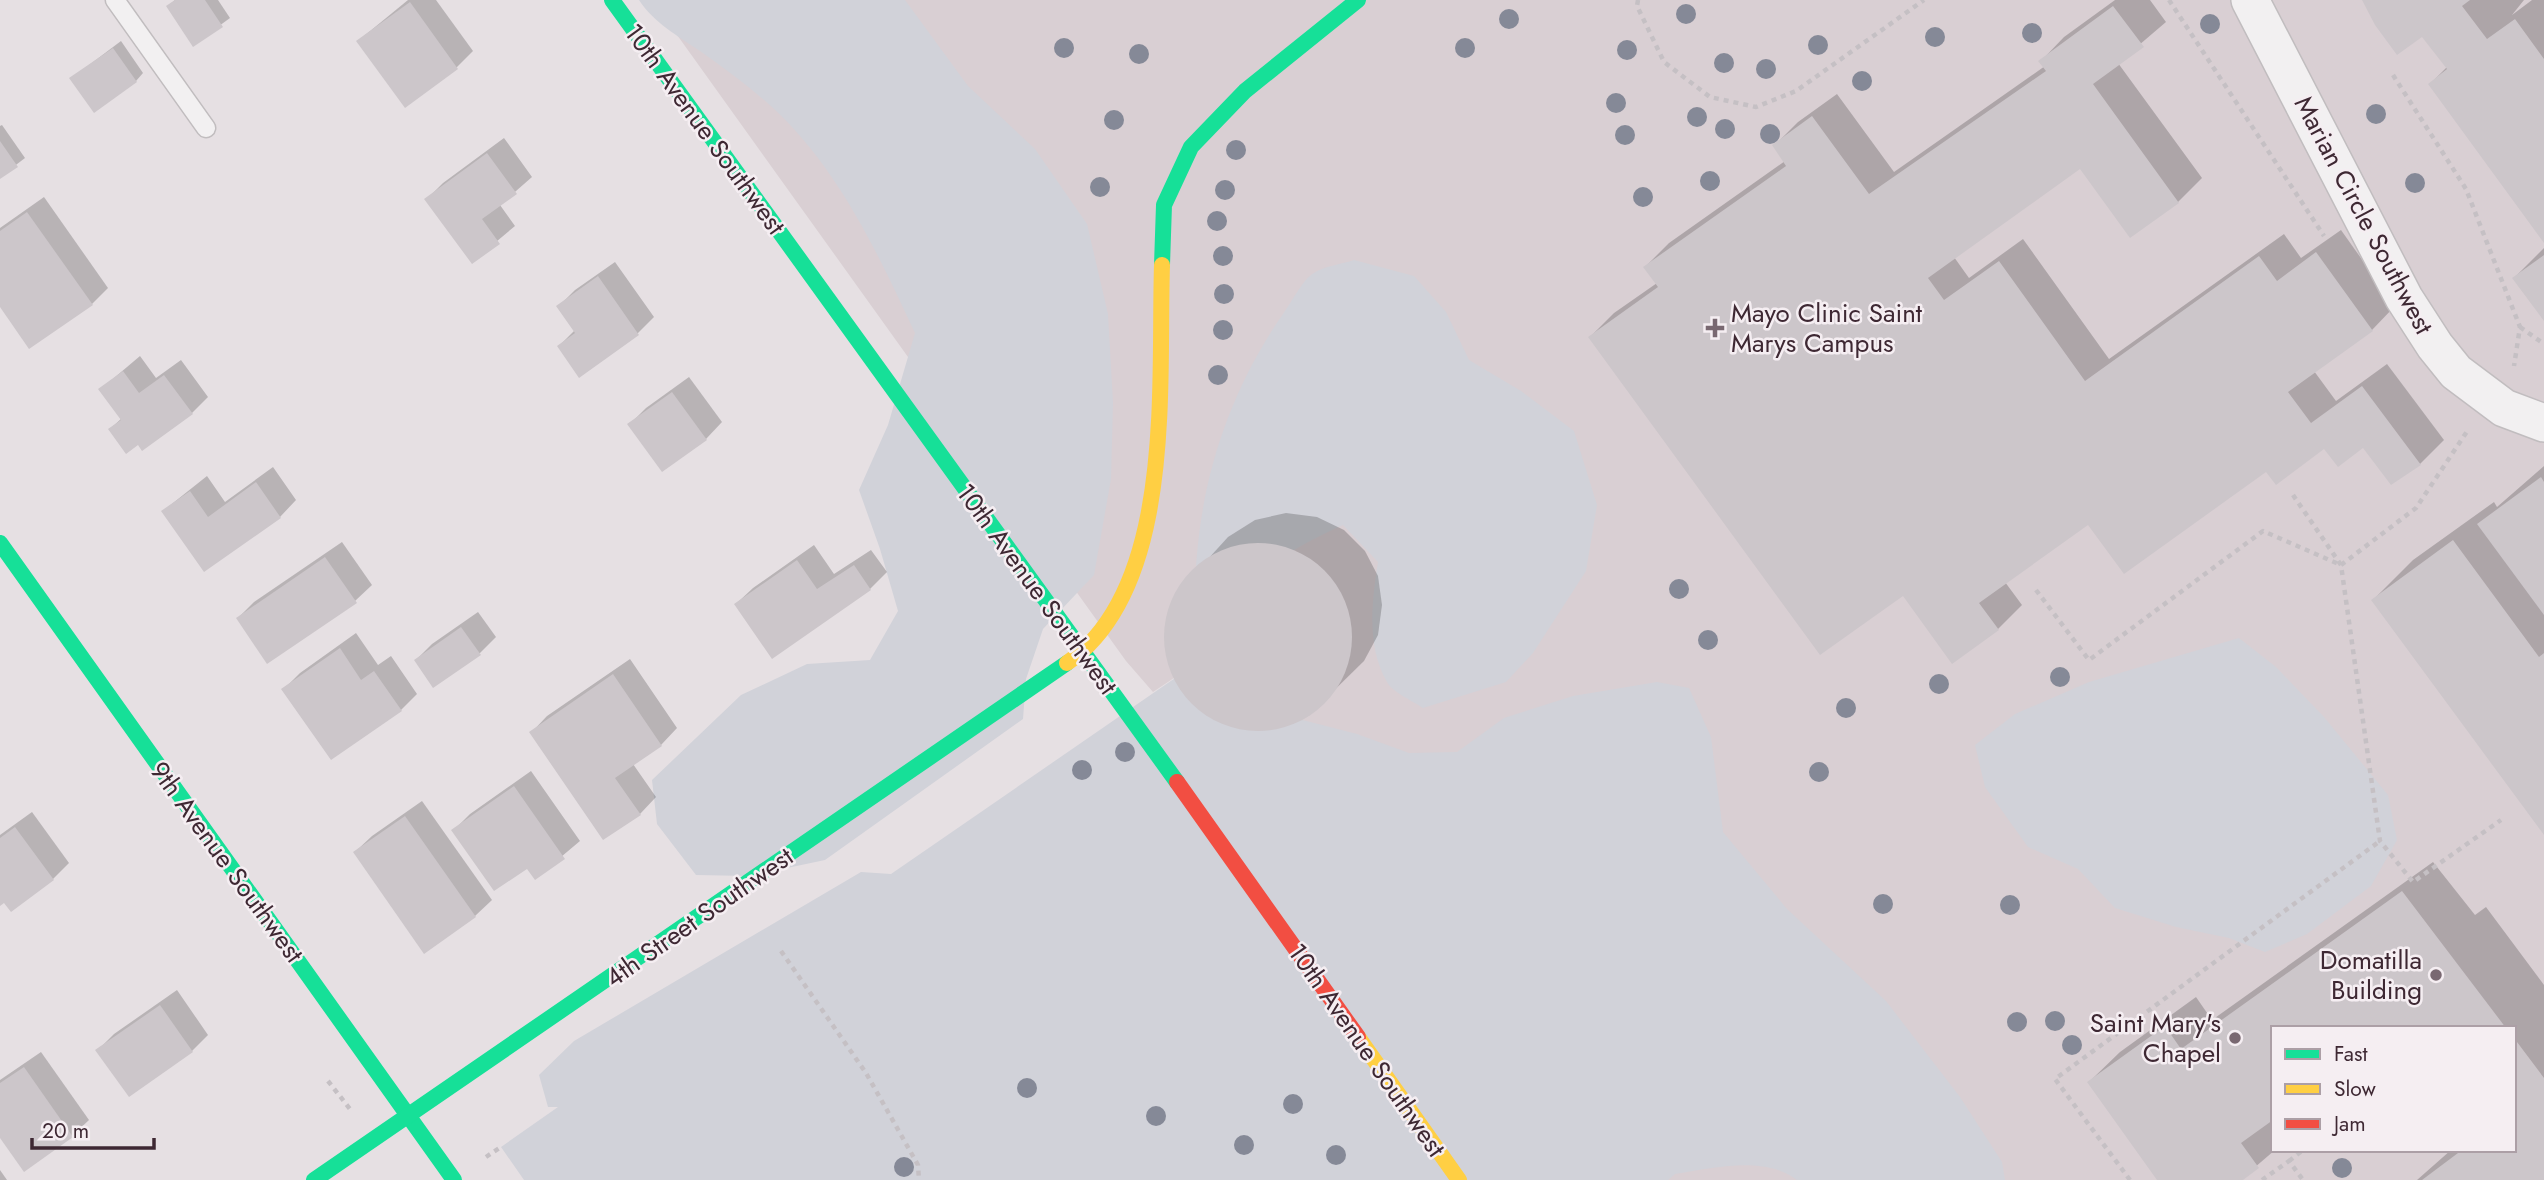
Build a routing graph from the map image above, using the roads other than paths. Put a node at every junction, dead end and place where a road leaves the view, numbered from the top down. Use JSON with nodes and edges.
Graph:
{"nodes":[{"id":1,"x":114,"y":0,"type":"edge"},
{"id":2,"x":612,"y":0,"type":"edge"},
{"id":3,"x":2250,"y":0,"type":"edge"},
{"id":4,"x":1351,"y":2,"type":"edge"},
{"id":5,"x":206,"y":128,"type":"dead end"},
{"id":6,"x":2544,"y":423,"type":"edge"},
{"id":7,"x":0,"y":543,"type":"edge"},
{"id":8,"x":1083,"y":652,"type":"junction"},
{"id":9,"x":409,"y":1115,"type":"junction"},
{"id":10,"x":314,"y":1180,"type":"edge"},
{"id":11,"x":454,"y":1180,"type":"edge"},
{"id":12,"x":1458,"y":1180,"type":"edge"}],
"edges":[{"from":1,"to":5,"type":"lane"},
{"from":2,"to":8,"type":"street","name":"10th Avenue Southwest"},
{"from":3,"to":6,"type":"street","name":"Marian Circle Southwest"},
{"from":4,"to":8,"type":"street","name":"4th Street Southwest"},
{"from":7,"to":9,"type":"street","name":"9th Avenue Southwest"},
{"from":8,"to":9,"type":"street","name":"4th Street Southwest"},
{"from":8,"to":12,"type":"street","name":"10th Avenue Southwest"},
{"from":9,"to":10,"type":"street","name":"4th Street Southwest"},
{"from":9,"to":11,"type":"street","name":"9th Avenue Southwest"}]}
